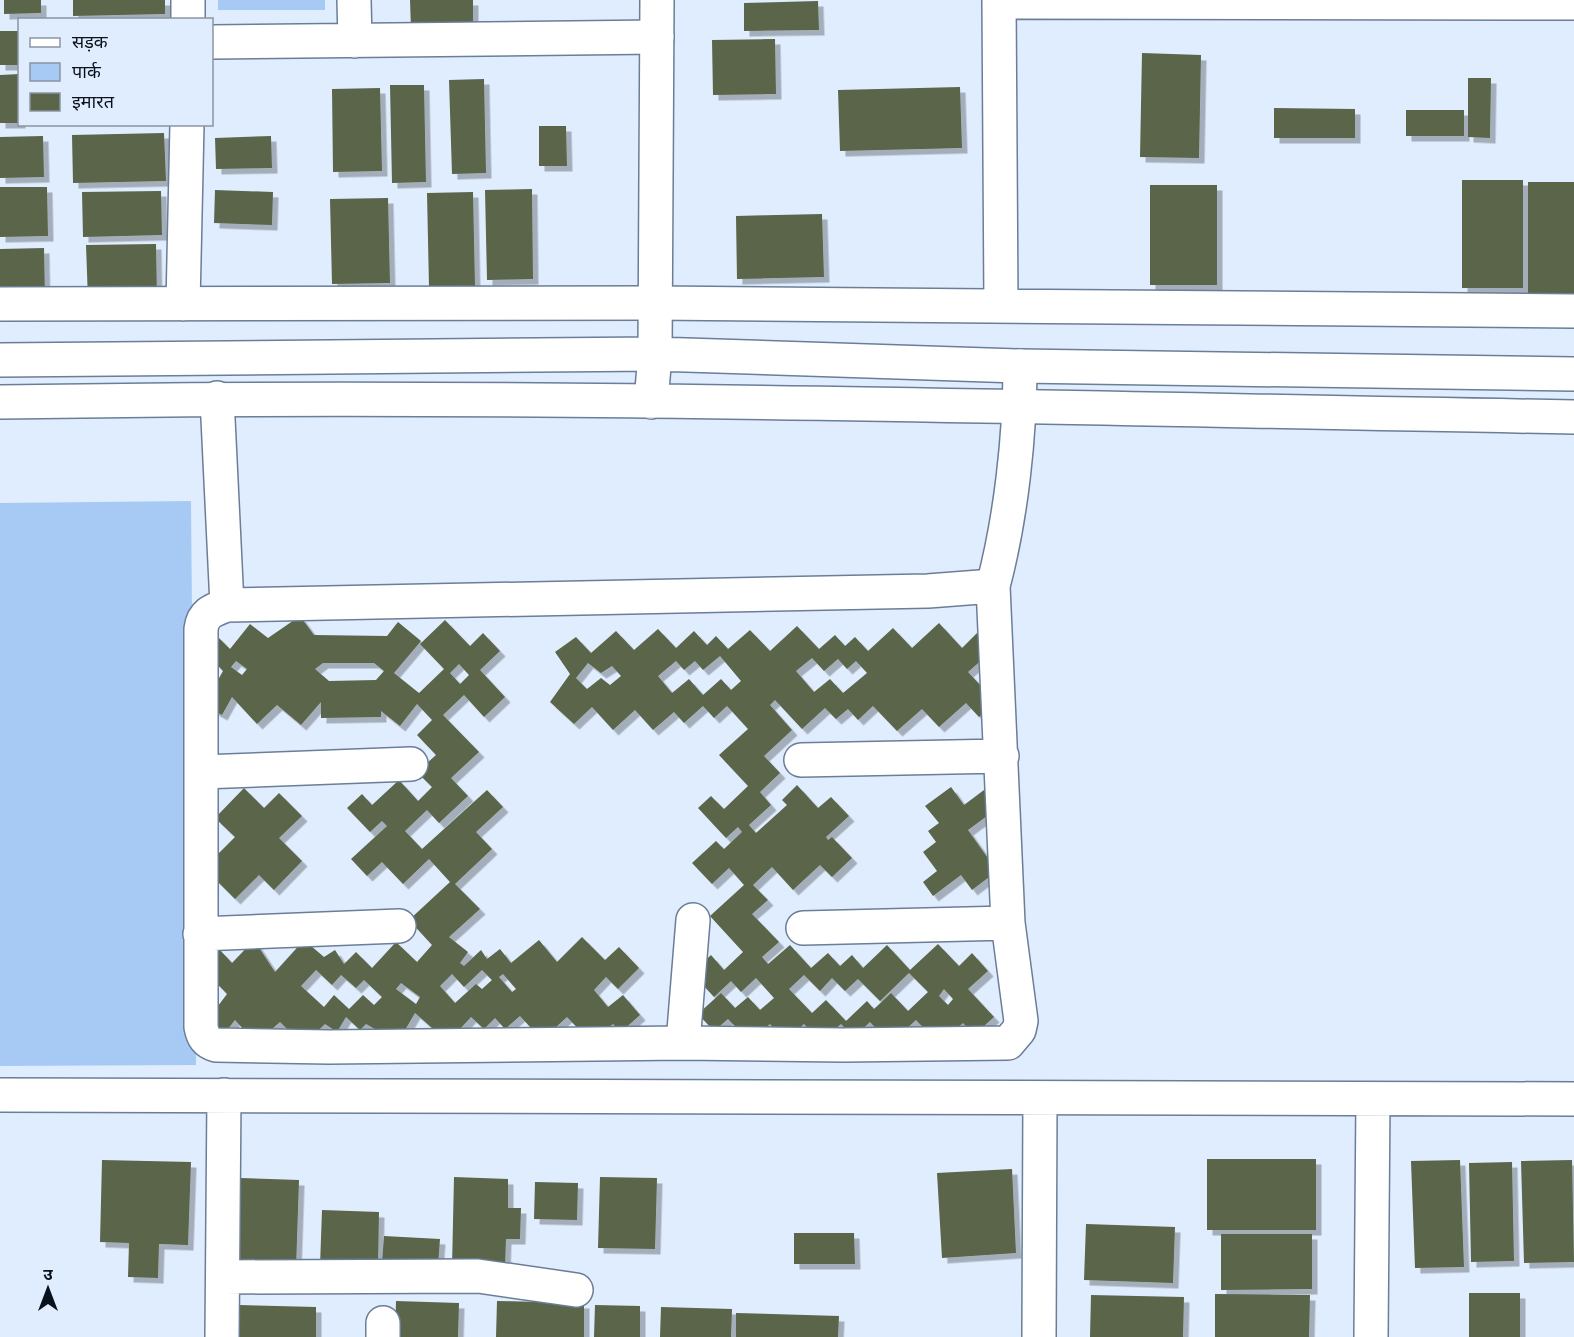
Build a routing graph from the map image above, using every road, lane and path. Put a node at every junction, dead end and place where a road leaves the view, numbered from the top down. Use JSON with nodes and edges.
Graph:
{"nodes":[{"id":1,"x":188,"y":0,"type":"edge"},
{"id":2,"x":354,"y":0,"type":"edge"},
{"id":3,"x":657,"y":0,"type":"edge"},
{"id":4,"x":999,"y":1,"type":"edge"},
{"id":5,"x":1182,"y":1,"type":"edge"},
{"id":6,"x":1490,"y":1,"type":"edge"},
{"id":7,"x":1574,"y":3,"type":"edge"},
{"id":8,"x":188,"y":18,"type":"edge"},
{"id":9,"x":657,"y":37,"type":"junction"},
{"id":10,"x":355,"y":41,"type":"junction"},
{"id":11,"x":213,"y":42,"type":"edge"},
{"id":12,"x":187,"y":126,"type":"edge"},
{"id":13,"x":654,"y":303,"type":"junction"},
{"id":14,"x":0,"y":304,"type":"edge"},
{"id":15,"x":183,"y":304,"type":"junction"},
{"id":16,"x":1001,"y":306,"type":"junction"},
{"id":17,"x":1574,"y":311,"type":"edge"},
{"id":18,"x":655,"y":354,"type":"junction"},
{"id":19,"x":0,"y":360,"type":"edge"},
{"id":20,"x":1020,"y":366,"type":"junction"},
{"id":21,"x":1574,"y":374,"type":"edge"},
{"id":22,"x":217,"y":398,"type":"junction"},
{"id":23,"x":0,"y":402,"type":"edge"},
{"id":24,"x":651,"y":402,"type":"junction"},
{"id":25,"x":1020,"y":407,"type":"junction"},
{"id":26,"x":1574,"y":417,"type":"edge"},
{"id":27,"x":993,"y":586,"type":"junction"},
{"id":28,"x":227,"y":605,"type":"junction"},
{"id":29,"x":1002,"y":756,"type":"junction"},
{"id":30,"x":801,"y":760,"type":"dead end"},
{"id":31,"x":411,"y":764,"type":"dead end"},
{"id":32,"x":202,"y":772,"type":"junction"},
{"id":33,"x":693,"y":920,"type":"dead end"},
{"id":34,"x":1008,"y":923,"type":"junction"},
{"id":35,"x":399,"y":926,"type":"dead end"},
{"id":36,"x":803,"y":928,"type":"dead end"},
{"id":37,"x":200,"y":934,"type":"junction"},
{"id":38,"x":683,"y":1043,"type":"junction"},
{"id":39,"x":0,"y":1095,"type":"edge"},
{"id":40,"x":224,"y":1095,"type":"junction"},
{"id":41,"x":1040,"y":1098,"type":"junction"},
{"id":42,"x":1373,"y":1099,"type":"junction"},
{"id":43,"x":1574,"y":1099,"type":"edge"},
{"id":44,"x":223,"y":1277,"type":"junction"},
{"id":45,"x":576,"y":1290,"type":"dead end"},
{"id":46,"x":222,"y":1337,"type":"edge"},
{"id":47,"x":1039,"y":1337,"type":"edge"},
{"id":48,"x":1371,"y":1337,"type":"edge"}],
"edges":[{"from":1,"to":8,"type":"street"},
{"from":2,"to":10,"type":"street"},
{"from":3,"to":9,"type":"street"},
{"from":4,"to":5,"type":"street"},
{"from":4,"to":16,"type":"street"},
{"from":5,"to":6,"type":"street"},
{"from":6,"to":7,"type":"street"},
{"from":9,"to":10,"type":"street"},
{"from":9,"to":13,"type":"street"},
{"from":10,"to":11,"type":"street"},
{"from":12,"to":15,"type":"street"},
{"from":13,"to":15,"type":"street"},
{"from":13,"to":16,"type":"street"},
{"from":13,"to":18,"type":"street"},
{"from":14,"to":15,"type":"street"},
{"from":16,"to":17,"type":"street"},
{"from":18,"to":19,"type":"street"},
{"from":18,"to":20,"type":"street"},
{"from":18,"to":24,"type":"street"},
{"from":20,"to":21,"type":"street"},
{"from":20,"to":25,"type":"street"},
{"from":22,"to":23,"type":"street"},
{"from":22,"to":24,"type":"street"},
{"from":22,"to":28,"type":"street"},
{"from":24,"to":25,"type":"street"},
{"from":25,"to":26,"type":"street"},
{"from":25,"to":27,"type":"street"},
{"from":27,"to":28,"type":"street"},
{"from":27,"to":29,"type":"street"},
{"from":28,"to":32,"type":"street"},
{"from":29,"to":30,"type":"street"},
{"from":29,"to":34,"type":"street"},
{"from":31,"to":32,"type":"street"},
{"from":32,"to":37,"type":"street"},
{"from":33,"to":38,"type":"street"},
{"from":34,"to":36,"type":"street"},
{"from":34,"to":38,"type":"street"},
{"from":35,"to":37,"type":"street"},
{"from":37,"to":38,"type":"street"},
{"from":39,"to":40,"type":"street"},
{"from":40,"to":41,"type":"street"},
{"from":40,"to":44,"type":"street"},
{"from":41,"to":42,"type":"street"},
{"from":41,"to":47,"type":"street"},
{"from":42,"to":43,"type":"street"},
{"from":42,"to":48,"type":"street"},
{"from":44,"to":45,"type":"street"},
{"from":44,"to":46,"type":"street"}]}
